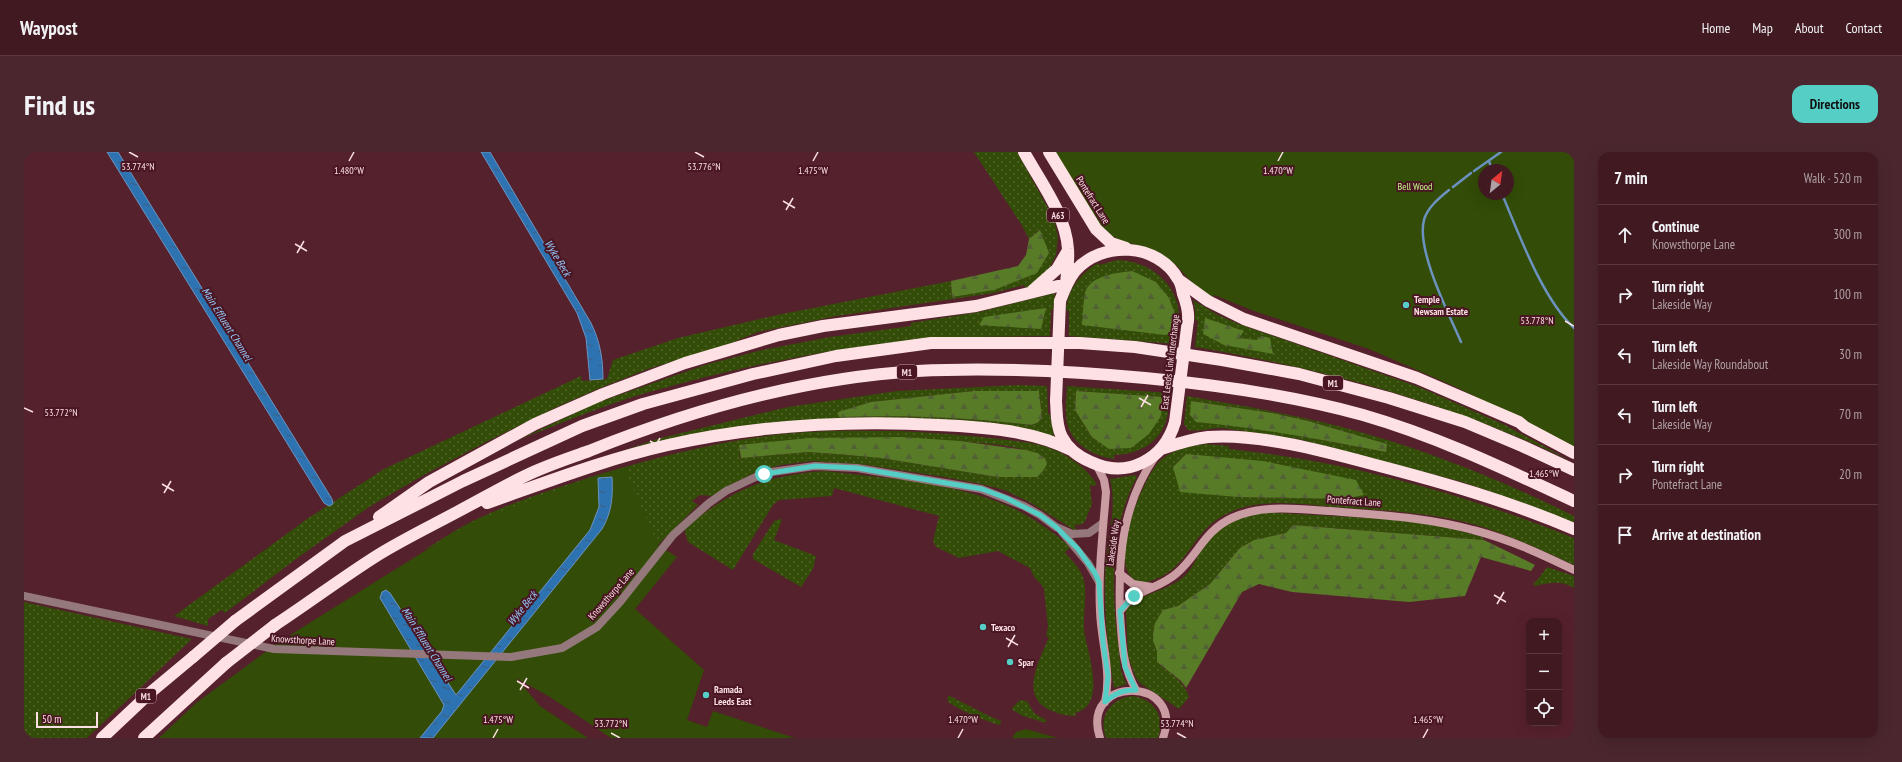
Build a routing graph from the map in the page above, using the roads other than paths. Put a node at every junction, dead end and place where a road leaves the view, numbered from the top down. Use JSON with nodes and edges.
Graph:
{"nodes":[{"id":1,"x":1024,"y":152,"type":"edge"},
{"id":2,"x":1049,"y":152,"type":"edge"},
{"id":3,"x":1068,"y":249,"type":"junction"},
{"id":4,"x":1127,"y":249,"type":"junction"},
{"id":5,"x":1179,"y":280,"type":"junction"},
{"id":6,"x":1066,"y":284,"type":"junction"},
{"id":7,"x":1028,"y":294,"type":"junction"},
{"id":8,"x":1519,"y":422,"type":"junction"},
{"id":9,"x":1574,"y":444,"type":"edge"},
{"id":10,"x":1072,"y":450,"type":"junction"},
{"id":11,"x":1160,"y":451,"type":"junction"},
{"id":12,"x":1574,"y":453,"type":"edge"},
{"id":13,"x":1096,"y":464,"type":"junction"},
{"id":14,"x":1574,"y":470,"type":"edge"},
{"id":15,"x":1574,"y":501,"type":"edge"},
{"id":16,"x":450,"y":516,"type":"junction"},
{"id":17,"x":1103,"y":523,"type":"junction"},
{"id":18,"x":1056,"y":527,"type":"junction"},
{"id":19,"x":1574,"y":529,"type":"edge"},
{"id":20,"x":345,"y":541,"type":"junction"},
{"id":21,"x":1574,"y":570,"type":"edge"},
{"id":22,"x":1119,"y":573,"type":"junction"},
{"id":23,"x":1099,"y":582,"type":"junction"},
{"id":24,"x":1152,"y":587,"type":"junction"},
{"id":25,"x":24,"y":596,"type":"edge"},
{"id":26,"x":1120,"y":611,"type":"junction"},
{"id":27,"x":1136,"y":690,"type":"junction"},
{"id":28,"x":1105,"y":702,"type":"junction"},
{"id":29,"x":102,"y":738,"type":"edge"},
{"id":30,"x":144,"y":738,"type":"edge"},
{"id":31,"x":1100,"y":738,"type":"edge"},
{"id":32,"x":1163,"y":738,"type":"edge"}],
"edges":[{"from":1,"to":3,"type":"highway","number":"A63"},
{"from":2,"to":4,"type":"highway","name":"Pontefract Lane","number":"A63"},
{"from":3,"to":6,"type":"highway","number":"A63"},
{"from":3,"to":7,"type":"highway"},
{"from":4,"to":5,"type":"highway","name":"East Leeds Link Interchange"},
{"from":4,"to":6,"type":"highway","name":"East Leeds Link Interchange"},
{"from":5,"to":8,"type":"highway"},
{"from":5,"to":11,"type":"highway","name":"East Leeds Link Interchange","bridge":true},
{"from":6,"to":7,"type":"highway"},
{"from":6,"to":10,"type":"highway","name":"East Leeds Link Interchange","bridge":true},
{"from":7,"to":20,"type":"highway"},
{"from":8,"to":9,"type":"highway"},
{"from":8,"to":12,"type":"highway"},
{"from":10,"to":13,"type":"highway","name":"East Leeds Link Interchange"},
{"from":10,"to":16,"type":"highway","number":"M1"},
{"from":11,"to":13,"type":"highway","name":"East Leeds Link Interchange"},
{"from":11,"to":19,"type":"highway"},
{"from":11,"to":22,"type":"street","name":"Lakeside Way"},
{"from":13,"to":17,"type":"street","name":"Lakeside Way"},
{"from":14,"to":20,"type":"highway","number":"M1"},
{"from":15,"to":16,"type":"highway","number":"M1"},
{"from":16,"to":30,"type":"highway","number":"M1","bridge":true},
{"from":17,"to":18,"type":"street","name":"Knowsthorpe Lane"},
{"from":17,"to":23,"type":"street","name":"Lakeside Way"},
{"from":18,"to":23,"type":"street","name":"Knowsthorpe Lane"},
{"from":18,"to":25,"type":"street","name":"Knowsthorpe Lane"},
{"from":20,"to":29,"type":"highway","number":"M1","bridge":true},
{"from":21,"to":24,"type":"street","name":"Pontefract Lane"},
{"from":22,"to":24,"type":"street"},
{"from":22,"to":26,"type":"street","name":"Lakeside Way"},
{"from":23,"to":28,"type":"street","name":"Lakeside Way"},
{"from":24,"to":26,"type":"street","name":"Pontefract Lane"},
{"from":26,"to":27,"type":"street","name":"Lakeside Way"},
{"from":27,"to":28,"type":"street"},
{"from":27,"to":32,"type":"street"},
{"from":28,"to":31,"type":"street","name":"Lakeside Way"}]}
